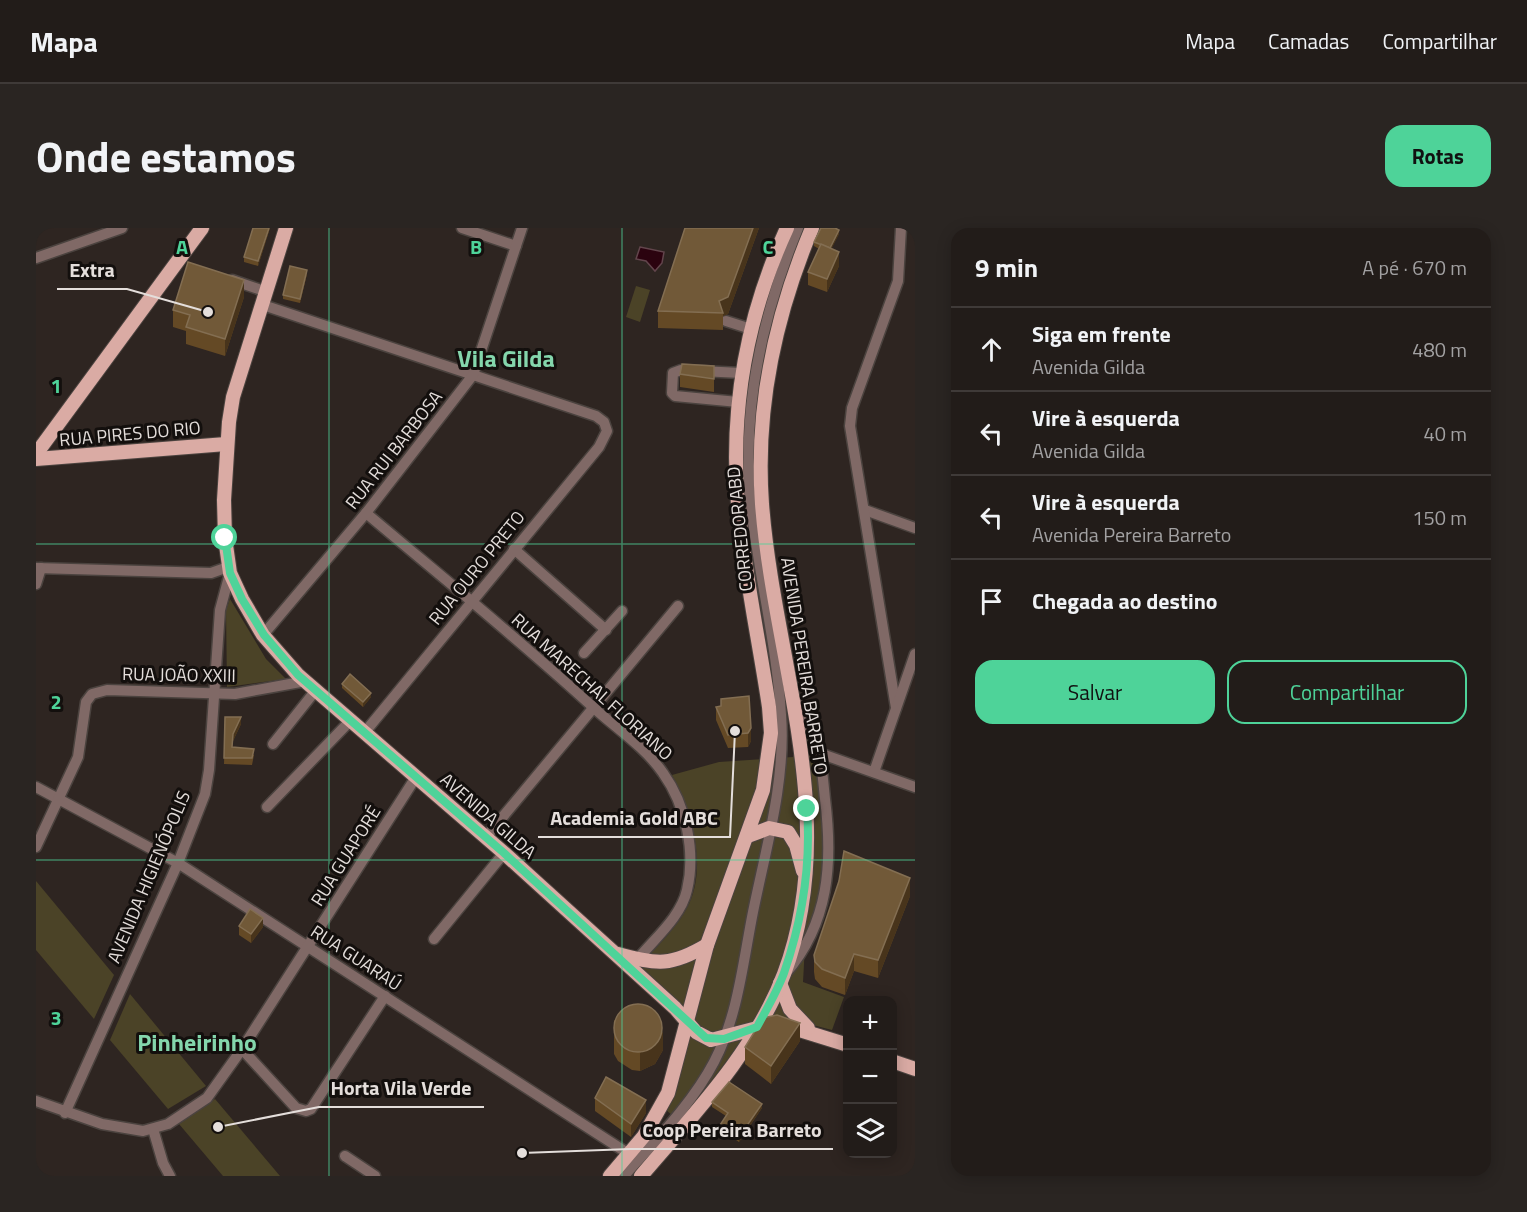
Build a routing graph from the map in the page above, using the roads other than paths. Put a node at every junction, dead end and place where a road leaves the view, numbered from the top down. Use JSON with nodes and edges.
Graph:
{"nodes":[{"id":1,"x":122,"y":228,"type":"edge"},
{"id":2,"x":202,"y":228,"type":"edge"},
{"id":3,"x":286,"y":228,"type":"edge"},
{"id":4,"x":462,"y":228,"type":"edge"},
{"id":5,"x":522,"y":228,"type":"edge"},
{"id":6,"x":787,"y":228,"type":"edge"},
{"id":7,"x":798,"y":228,"type":"edge"},
{"id":8,"x":812,"y":228,"type":"edge"},
{"id":9,"x":901,"y":228,"type":"edge"},
{"id":10,"x":516,"y":246,"type":"junction"},
{"id":11,"x":36,"y":258,"type":"edge"},
{"id":12,"x":222,"y":277,"type":"edge"},
{"id":13,"x":265,"y":298,"type":"junction"},
{"id":14,"x":726,"y":321,"type":"dead end"},
{"id":15,"x":746,"y":327,"type":"junction"},
{"id":16,"x":741,"y":373,"type":"junction"},
{"id":17,"x":473,"y":375,"type":"junction"},
{"id":18,"x":738,"y":402,"type":"junction"},
{"id":19,"x":226,"y":444,"type":"junction"},
{"id":20,"x":36,"y":454,"type":"edge"},
{"id":21,"x":36,"y":459,"type":"edge"},
{"id":22,"x":865,"y":510,"type":"junction"},
{"id":23,"x":366,"y":513,"type":"junction"},
{"id":24,"x":915,"y":528,"type":"edge"},
{"id":25,"x":514,"y":549,"type":"junction"},
{"id":26,"x":38,"y":568,"type":"edge"},
{"id":27,"x":229,"y":570,"type":"junction"},
{"id":28,"x":36,"y":584,"type":"edge"},
{"id":29,"x":471,"y":601,"type":"junction"},
{"id":30,"x":678,"y":606,"type":"dead end"},
{"id":31,"x":622,"y":611,"type":"dead end"},
{"id":32,"x":606,"y":630,"type":"junction"},
{"id":33,"x":264,"y":635,"type":"junction"},
{"id":34,"x":584,"y":653,"type":"dead end"},
{"id":35,"x":915,"y":654,"type":"edge"},
{"id":36,"x":311,"y":685,"type":"junction"},
{"id":37,"x":792,"y":692,"type":"junction"},
{"id":38,"x":213,"y":694,"type":"junction"},
{"id":39,"x":594,"y":708,"type":"junction"},
{"id":40,"x":896,"y":708,"type":"junction"},
{"id":41,"x":795,"y":709,"type":"junction"},
{"id":42,"x":351,"y":720,"type":"junction"},
{"id":43,"x":365,"y":732,"type":"junction"},
{"id":44,"x":273,"y":744,"type":"dead end"},
{"id":45,"x":819,"y":753,"type":"junction"},
{"id":46,"x":781,"y":761,"type":"junction"},
{"id":47,"x":874,"y":772,"type":"junction"},
{"id":48,"x":416,"y":777,"type":"junction"},
{"id":49,"x":36,"y":787,"type":"edge"},
{"id":50,"x":915,"y":787,"type":"edge"},
{"id":51,"x":59,"y":799,"type":"junction"},
{"id":52,"x":267,"y":807,"type":"dead end"},
{"id":53,"x":769,"y":828,"type":"junction"},
{"id":54,"x":748,"y":836,"type":"junction"},
{"id":55,"x":486,"y":837,"type":"junction"},
{"id":56,"x":36,"y":847,"type":"edge"},
{"id":57,"x":504,"y":853,"type":"junction"},
{"id":58,"x":178,"y":863,"type":"junction"},
{"id":59,"x":805,"y":879,"type":"junction"},
{"id":60,"x":434,"y":939,"type":"dead end"},
{"id":61,"x":706,"y":945,"type":"junction"},
{"id":62,"x":308,"y":947,"type":"junction"},
{"id":63,"x":613,"y":953,"type":"junction"},
{"id":64,"x":637,"y":960,"type":"junction"},
{"id":65,"x":782,"y":979,"type":"junction"},
{"id":66,"x":385,"y":996,"type":"junction"},
{"id":67,"x":686,"y":1019,"type":"junction"},
{"id":68,"x":757,"y":1027,"type":"junction"},
{"id":69,"x":812,"y":1032,"type":"junction"},
{"id":70,"x":724,"y":1039,"type":"junction"},
{"id":71,"x":843,"y":1043,"type":"edge"},
{"id":72,"x":242,"y":1049,"type":"junction"},
{"id":73,"x":897,"y":1063,"type":"edge"},
{"id":74,"x":915,"y":1069,"type":"edge"},
{"id":75,"x":36,"y":1101,"type":"edge"},
{"id":76,"x":685,"y":1103,"type":"junction"},
{"id":77,"x":65,"y":1113,"type":"junction"},
{"id":78,"x":652,"y":1123,"type":"junction"},
{"id":79,"x":153,"y":1129,"type":"junction"},
{"id":80,"x":629,"y":1154,"type":"junction"},
{"id":81,"x":345,"y":1156,"type":"dead end"},
{"id":82,"x":170,"y":1176,"type":"edge"},
{"id":83,"x":375,"y":1176,"type":"edge"},
{"id":84,"x":610,"y":1176,"type":"edge"},
{"id":85,"x":624,"y":1176,"type":"edge"},
{"id":86,"x":641,"y":1176,"type":"edge"}],
"edges":[{"from":1,"to":11,"type":"street"},
{"from":2,"to":20,"type":"main road"},
{"from":3,"to":13,"type":"main road","name":"AVENIDA HIGIENÓPOLIS"},
{"from":4,"to":10,"type":"street"},
{"from":5,"to":10,"type":"street","name":"RUA RUI BARBOSA"},
{"from":6,"to":15,"type":"main road"},
{"from":7,"to":46,"type":"street","name":"CORREDOR ABD"},
{"from":8,"to":37,"type":"main road","name":"AVENIDA PEREIRA BARRETO"},
{"from":9,"to":22,"type":"street"},
{"from":10,"to":17,"type":"street","name":"RUA RUI BARBOSA"},
{"from":12,"to":13,"type":"street"},
{"from":13,"to":17,"type":"street"},
{"from":13,"to":19,"type":"main road","name":"AVENIDA HIGIENÓPOLIS"},
{"from":14,"to":15,"type":"street"},
{"from":15,"to":16,"type":"main road"},
{"from":16,"to":18,"type":"main road"},
{"from":16,"to":18,"type":"street"},
{"from":17,"to":23,"type":"street","name":"RUA RUI BARBOSA"},
{"from":17,"to":25,"type":"street","name":"RUA OURO PRETO"},
{"from":18,"to":54,"type":"main road"},
{"from":19,"to":21,"type":"main road","name":"RUA PIRES DO RIO"},
{"from":19,"to":27,"type":"main road","name":"AVENIDA HIGIENÓPOLIS"},
{"from":22,"to":24,"type":"street"},
{"from":22,"to":40,"type":"street"},
{"from":23,"to":29,"type":"street","name":"RUA MARECHAL FLORIANO"},
{"from":23,"to":33,"type":"street","name":"RUA RUI BARBOSA"},
{"from":25,"to":29,"type":"street","name":"RUA OURO PRETO"},
{"from":25,"to":32,"type":"street"},
{"from":26,"to":27,"type":"street"},
{"from":26,"to":28,"type":"street"},
{"from":27,"to":33,"type":"main road","name":"AVENIDA GILDA"},
{"from":27,"to":38,"type":"street","name":"AVENIDA HIGIENÓPOLIS"},
{"from":29,"to":39,"type":"street","name":"RUA MARECHAL FLORIANO"},
{"from":29,"to":43,"type":"street","name":"RUA OURO PRETO"},
{"from":30,"to":39,"type":"street"},
{"from":31,"to":32,"type":"street"},
{"from":32,"to":34,"type":"street"},
{"from":33,"to":36,"type":"main road","name":"AVENIDA GILDA"},
{"from":35,"to":40,"type":"street"},
{"from":36,"to":38,"type":"street","name":"RUA JOÃO XXIII"},
{"from":36,"to":42,"type":"main road","name":"AVENIDA GILDA"},
{"from":36,"to":44,"type":"street"},
{"from":37,"to":41,"type":"main road","name":"AVENIDA PEREIRA BARRETO"},
{"from":37,"to":45,"type":"street"},
{"from":38,"to":51,"type":"street","name":"RUA JOÃO XXIII"},
{"from":38,"to":58,"type":"street","name":"AVENIDA HIGIENÓPOLIS"},
{"from":39,"to":55,"type":"street"},
{"from":39,"to":64,"type":"street","name":"RUA MARECHAL FLORIANO"},
{"from":40,"to":47,"type":"street"},
{"from":41,"to":46,"type":"street","name":"CORREDOR ABD"},
{"from":41,"to":59,"type":"main road","name":"AVENIDA PEREIRA BARRETO"},
{"from":42,"to":43,"type":"main road","name":"AVENIDA GILDA"},
{"from":42,"to":52,"type":"street"},
{"from":43,"to":48,"type":"main road","name":"AVENIDA GILDA"},
{"from":45,"to":47,"type":"street"},
{"from":45,"to":65,"type":"street"},
{"from":46,"to":53,"type":"street","name":"CORREDOR ABD"},
{"from":47,"to":50,"type":"street"},
{"from":48,"to":55,"type":"main road","name":"AVENIDA GILDA"},
{"from":48,"to":62,"type":"street","name":"RUA GUAPORÉ"},
{"from":49,"to":51,"type":"street","name":"RUA GUARAÚ"},
{"from":51,"to":56,"type":"street"},
{"from":51,"to":58,"type":"street","name":"RUA GUARAÚ"},
{"from":53,"to":54,"type":"main road"},
{"from":53,"to":59,"type":"main road"},
{"from":53,"to":70,"type":"street","name":"CORREDOR ABD"},
{"from":54,"to":61,"type":"main road"},
{"from":55,"to":57,"type":"main road","name":"AVENIDA GILDA"},
{"from":57,"to":60,"type":"street"},
{"from":57,"to":63,"type":"main road","name":"AVENIDA GILDA"},
{"from":58,"to":62,"type":"street","name":"RUA GUARAÚ"},
{"from":58,"to":77,"type":"street","name":"AVENIDA HIGIENÓPOLIS"},
{"from":59,"to":65,"type":"main road","name":"AVENIDA PEREIRA BARRETO"},
{"from":61,"to":64,"type":"main road"},
{"from":61,"to":67,"type":"main road"},
{"from":62,"to":66,"type":"street","name":"RUA GUARAÚ"},
{"from":62,"to":72,"type":"street","name":"RUA GUAPORÉ"},
{"from":63,"to":64,"type":"main road"},
{"from":63,"to":67,"type":"main road","name":"AVENIDA GILDA"},
{"from":65,"to":68,"type":"main road","name":"AVENIDA PEREIRA BARRETO"},
{"from":65,"to":69,"type":"main road"},
{"from":66,"to":72,"type":"street"},
{"from":66,"to":80,"type":"street","name":"RUA GUARAÚ"},
{"from":67,"to":70,"type":"main road","name":"AVENIDA GILDA"},
{"from":67,"to":78,"type":"main road"},
{"from":68,"to":69,"type":"main road"},
{"from":68,"to":70,"type":"main road"},
{"from":68,"to":86,"type":"main road","name":"AVENIDA PEREIRA BARRETO"},
{"from":69,"to":71,"type":"main road"},
{"from":70,"to":76,"type":"street","name":"CORREDOR ABD"},
{"from":72,"to":79,"type":"street","name":"RUA GUAPORÉ"},
{"from":73,"to":74,"type":"main road"},
{"from":75,"to":77,"type":"street"},
{"from":76,"to":78,"type":"street","name":"CORREDOR ABD"},
{"from":76,"to":85,"type":"street","name":"CORREDOR ABD"},
{"from":77,"to":79,"type":"street"},
{"from":78,"to":80,"type":"main road"},
{"from":79,"to":82,"type":"street"},
{"from":80,"to":84,"type":"main road"},
{"from":81,"to":83,"type":"street"}]}
